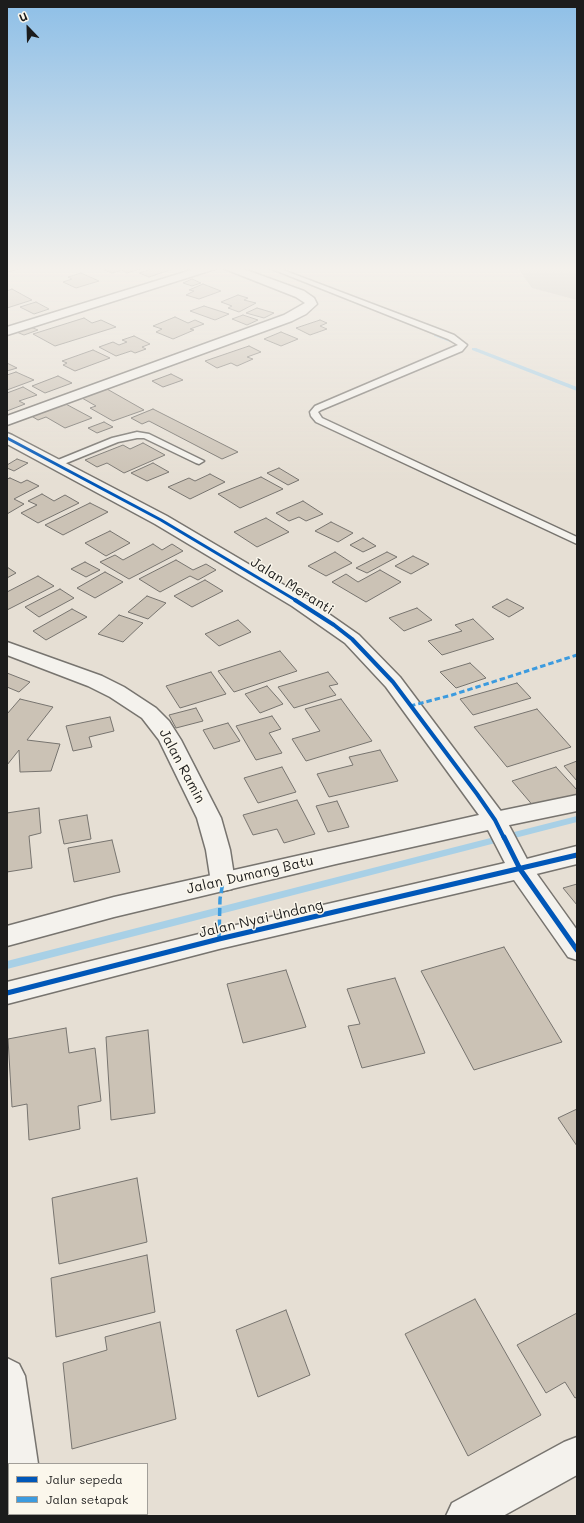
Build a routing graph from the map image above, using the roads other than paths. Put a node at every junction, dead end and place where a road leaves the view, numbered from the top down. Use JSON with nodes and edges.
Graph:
{"nodes":[{"id":1,"x":233,"y":338,"type":"edge"},
{"id":2,"x":453,"y":338,"type":"edge"},
{"id":3,"x":7,"y":421,"type":"edge"},
{"id":4,"x":7,"y":438,"type":"edge"},
{"id":5,"x":199,"y":461,"type":"dead end"},
{"id":6,"x":56,"y":464,"type":"junction"},
{"id":7,"x":577,"y":542,"type":"edge"},
{"id":8,"x":7,"y":648,"type":"edge"},
{"id":9,"x":577,"y":803,"type":"edge"},
{"id":10,"x":498,"y":827,"type":"junction"},
{"id":11,"x":577,"y":855,"type":"edge"},
{"id":12,"x":516,"y":862,"type":"junction"},
{"id":13,"x":223,"y":882,"type":"junction"},
{"id":14,"x":7,"y":936,"type":"edge"},
{"id":15,"x":577,"y":950,"type":"edge"},
{"id":16,"x":7,"y":993,"type":"edge"},
{"id":17,"x":7,"y":1376,"type":"edge"},
{"id":18,"x":577,"y":1455,"type":"edge"},
{"id":19,"x":20,"y":1463,"type":"edge"},
{"id":20,"x":465,"y":1516,"type":"edge"}],
"edges":[{"from":1,"to":3,"type":"street"},
{"from":2,"to":7,"type":"lane"},
{"from":4,"to":6,"type":"street","name":"Jalan Meranti"},
{"from":5,"to":6,"type":"lane"},
{"from":6,"to":10,"type":"street","name":"Jalan Meranti"},
{"from":8,"to":13,"type":"street","name":"Jalan Ramin"},
{"from":9,"to":10,"type":"street","name":"Jalan Dumang Batu"},
{"from":10,"to":12,"type":"street","name":"Jalan Meranti"},
{"from":10,"to":13,"type":"street","name":"Jalan Dumang Batu"},
{"from":11,"to":12,"type":"street","name":"Jalan Nyai Undang"},
{"from":12,"to":15,"type":"street","name":"Jalan Meranti"},
{"from":12,"to":16,"type":"street","name":"Jalan Nyai Undang"},
{"from":13,"to":14,"type":"street","name":"Jalan Dumang Batu"},
{"from":17,"to":19,"type":"street"},
{"from":18,"to":20,"type":"street"}]}
